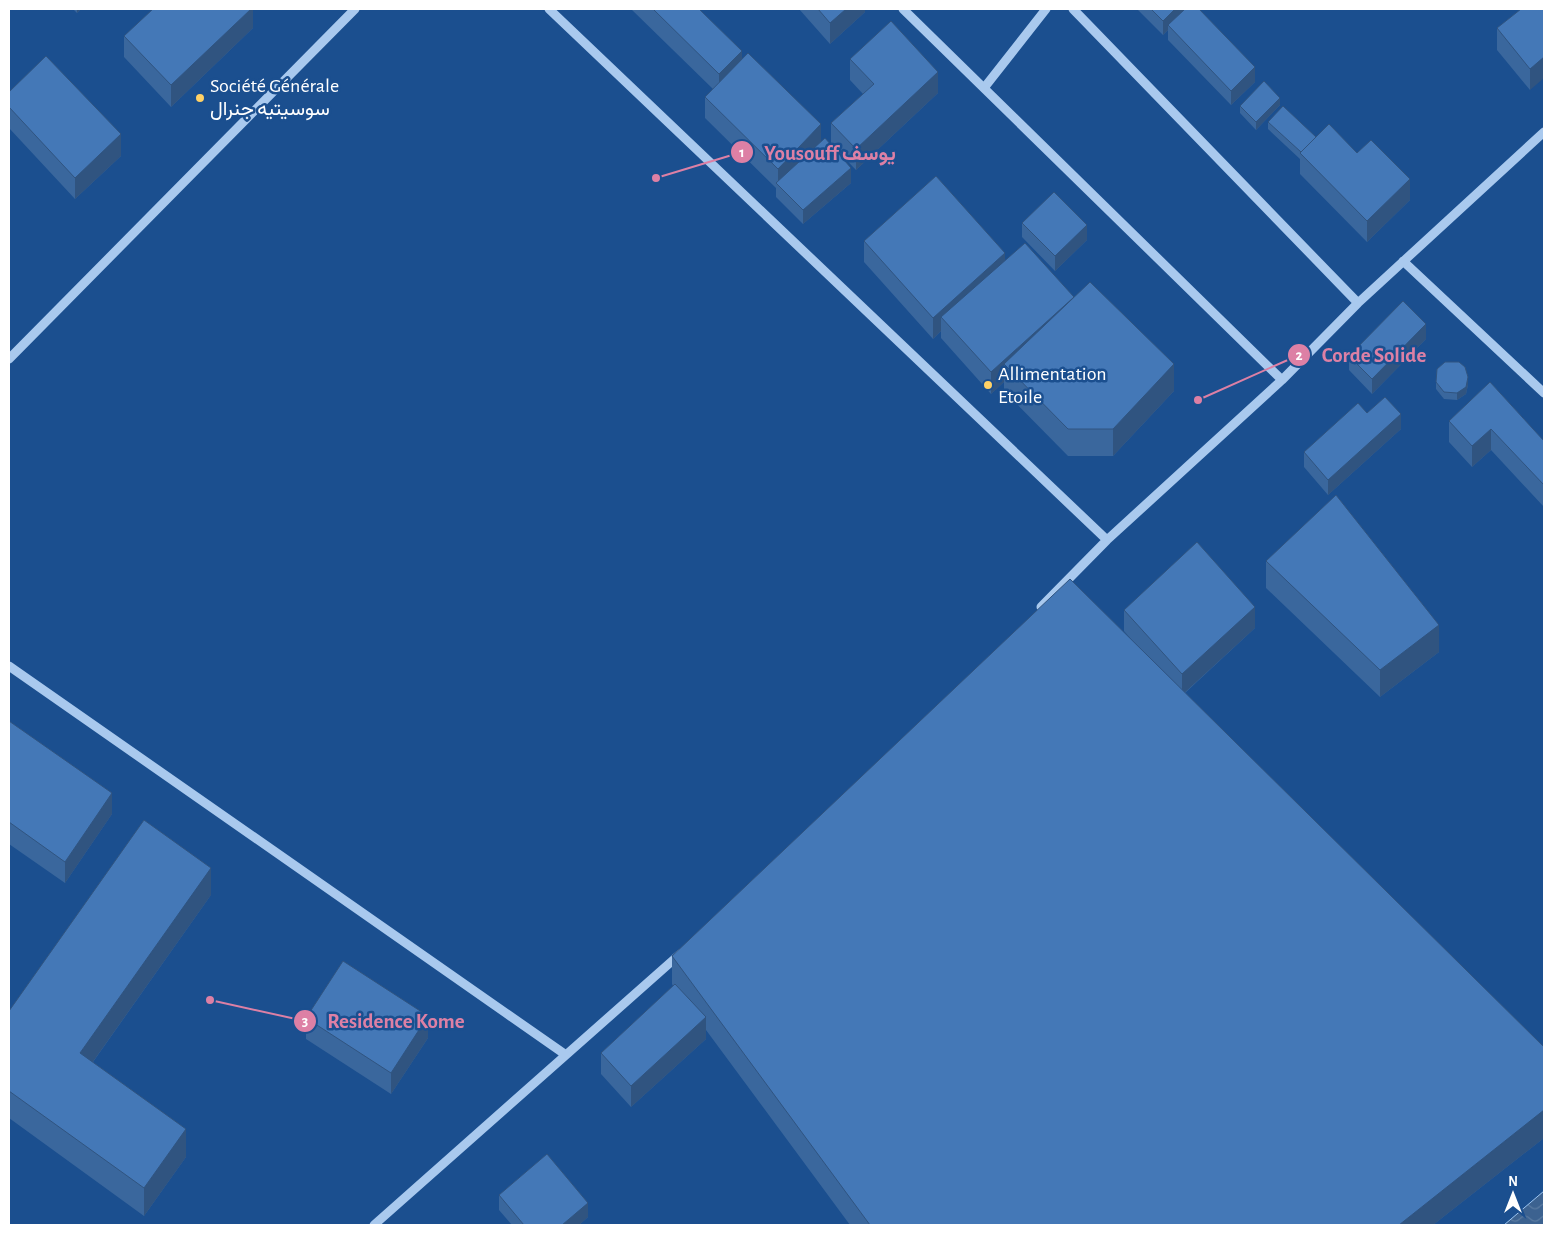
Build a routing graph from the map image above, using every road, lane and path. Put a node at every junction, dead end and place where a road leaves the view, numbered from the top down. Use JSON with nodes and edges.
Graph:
{"nodes":[{"id":1,"x":355,"y":9,"type":"edge"},
{"id":2,"x":549,"y":9,"type":"edge"},
{"id":3,"x":903,"y":9,"type":"edge"},
{"id":4,"x":1046,"y":9,"type":"edge"},
{"id":5,"x":1073,"y":9,"type":"edge"},
{"id":6,"x":984,"y":88,"type":"junction"},
{"id":7,"x":1544,"y":132,"type":"edge"},
{"id":8,"x":1403,"y":261,"type":"junction"},
{"id":9,"x":1358,"y":304,"type":"junction"},
{"id":10,"x":9,"y":358,"type":"edge"},
{"id":11,"x":1282,"y":380,"type":"junction"},
{"id":12,"x":1544,"y":393,"type":"edge"},
{"id":13,"x":1107,"y":540,"type":"junction"},
{"id":14,"x":1034,"y":614,"type":"edge"},
{"id":15,"x":9,"y":666,"type":"edge"},
{"id":16,"x":686,"y":949,"type":"edge"},
{"id":17,"x":566,"y":1055,"type":"junction"},
{"id":18,"x":374,"y":1225,"type":"edge"}],
"edges":[{"from":1,"to":10,"type":"street"},
{"from":2,"to":13,"type":"street"},
{"from":3,"to":6,"type":"street"},
{"from":4,"to":6,"type":"street"},
{"from":5,"to":9,"type":"street"},
{"from":6,"to":11,"type":"street"},
{"from":7,"to":8,"type":"street"},
{"from":8,"to":9,"type":"street"},
{"from":8,"to":12,"type":"street"},
{"from":9,"to":11,"type":"street"},
{"from":11,"to":13,"type":"street"},
{"from":13,"to":14,"type":"street"},
{"from":15,"to":17,"type":"street"},
{"from":16,"to":17,"type":"street"},
{"from":17,"to":18,"type":"street"}]}
